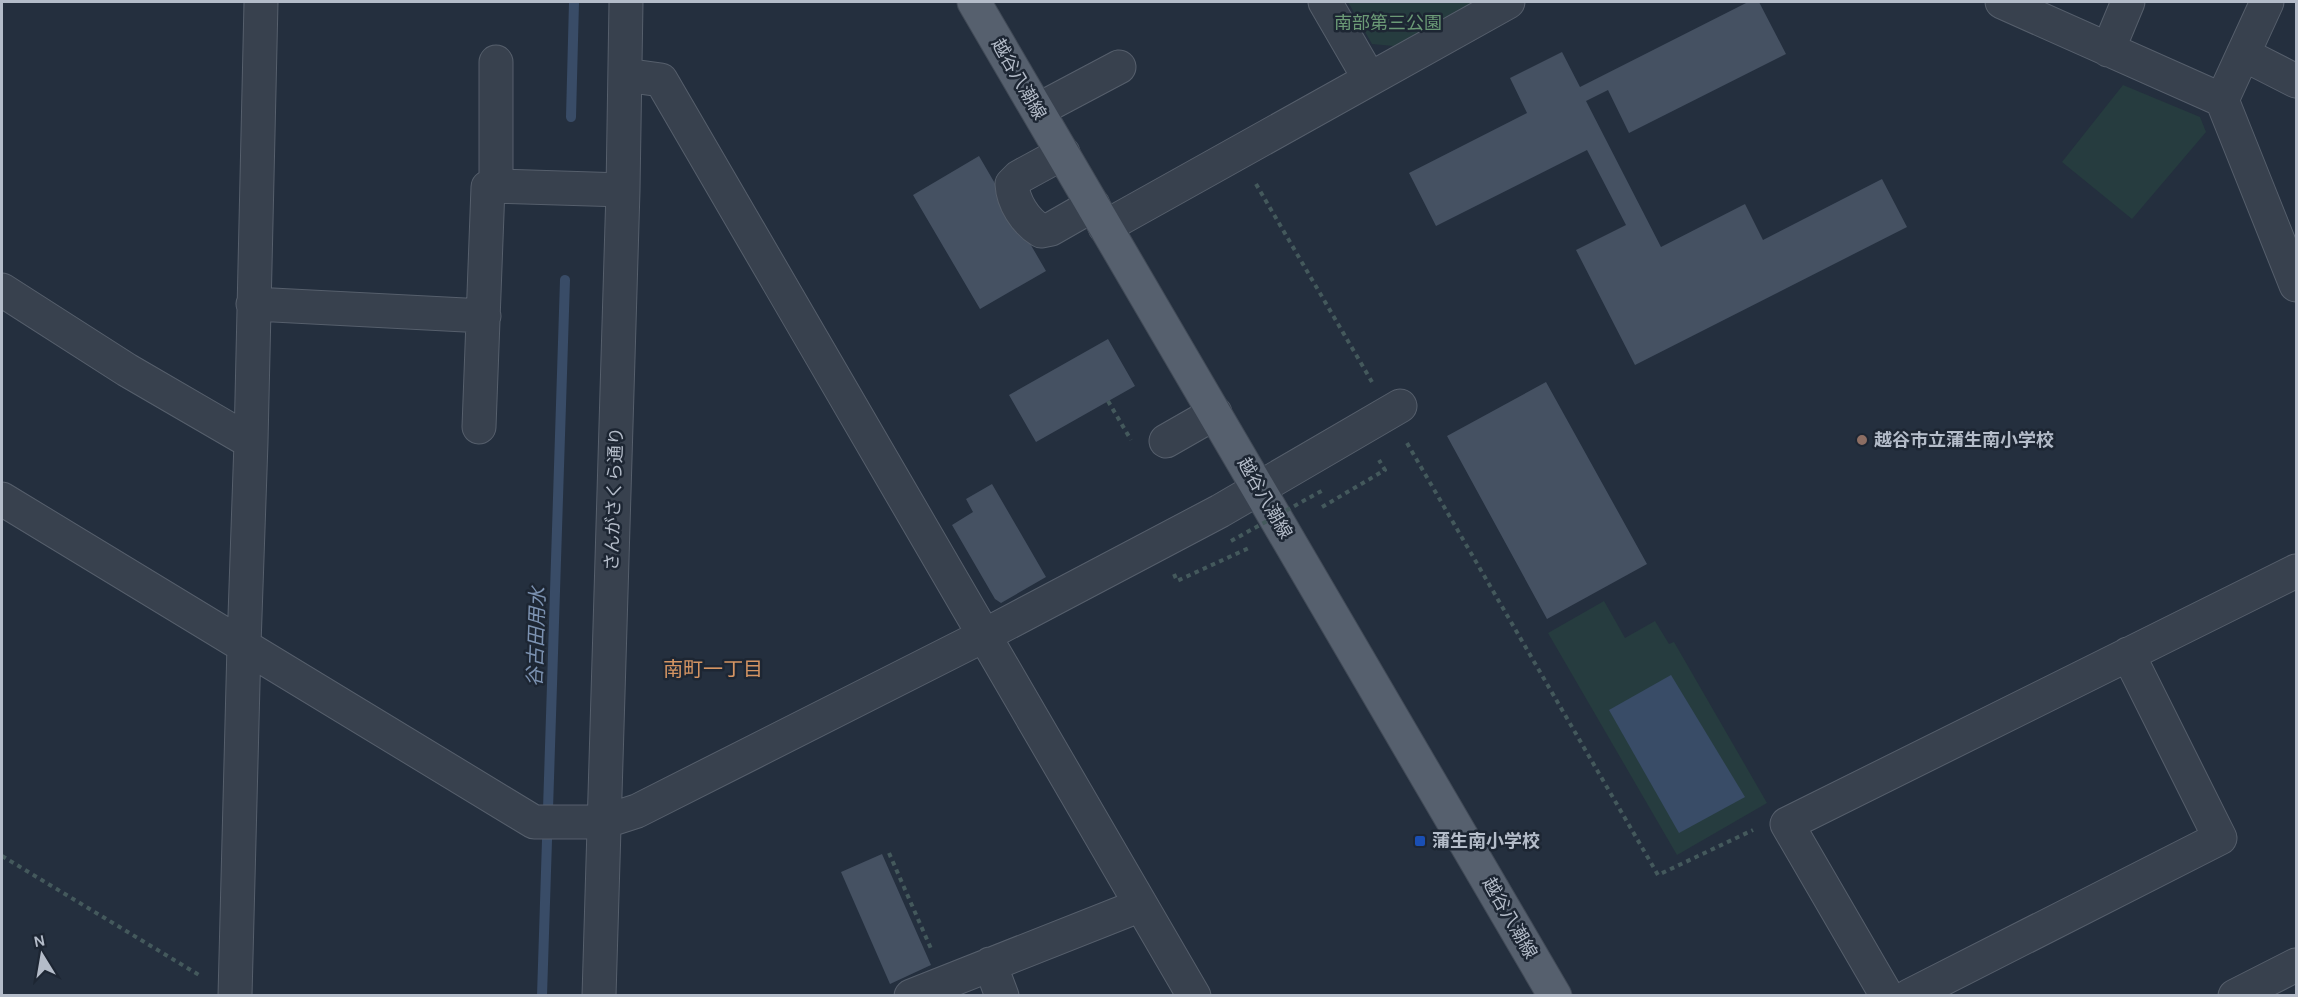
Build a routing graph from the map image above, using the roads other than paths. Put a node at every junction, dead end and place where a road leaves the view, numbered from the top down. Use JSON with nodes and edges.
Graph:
{"nodes":[{"id":1,"x":261,"y":2,"type":"edge"},
{"id":2,"x":626,"y":2,"type":"edge"},
{"id":3,"x":974,"y":2,"type":"edge"},
{"id":4,"x":1325,"y":2,"type":"edge"},
{"id":5,"x":1508,"y":2,"type":"edge"},
{"id":6,"x":2002,"y":2,"type":"edge"},
{"id":7,"x":2128,"y":2,"type":"edge"},
{"id":8,"x":2267,"y":2,"type":"edge"},
{"id":9,"x":2108,"y":50,"type":"junction"},
{"id":10,"x":2242,"y":54,"type":"junction"},
{"id":11,"x":496,"y":62,"type":"dead end"},
{"id":12,"x":1119,"y":67,"type":"dead end"},
{"id":13,"x":625,"y":75,"type":"junction"},
{"id":14,"x":1369,"y":78,"type":"junction"},
{"id":15,"x":2296,"y":81,"type":"edge"},
{"id":16,"x":2222,"y":100,"type":"junction"},
{"id":17,"x":1038,"y":111,"type":"junction"},
{"id":18,"x":1063,"y":153,"type":"junction"},
{"id":19,"x":496,"y":186,"type":"junction"},
{"id":20,"x":623,"y":190,"type":"junction"},
{"id":21,"x":1099,"y":216,"type":"junction"},
{"id":22,"x":2296,"y":285,"type":"edge"},
{"id":23,"x":2,"y":290,"type":"edge"},
{"id":24,"x":253,"y":304,"type":"junction"},
{"id":25,"x":484,"y":316,"type":"junction"},
{"id":26,"x":1395,"y":409,"type":"road end"},
{"id":27,"x":1215,"y":413,"type":"junction"},
{"id":28,"x":480,"y":427,"type":"dead end"},
{"id":29,"x":1166,"y":441,"type":"dead end"},
{"id":30,"x":251,"y":442,"type":"junction"},
{"id":31,"x":1259,"y":488,"type":"junction"},
{"id":32,"x":2,"y":500,"type":"edge"},
{"id":33,"x":2295,"y":574,"type":"edge"},
{"id":34,"x":985,"y":635,"type":"junction"},
{"id":35,"x":244,"y":645,"type":"junction"},
{"id":36,"x":2128,"y":654,"type":"junction"},
{"id":37,"x":603,"y":822,"type":"junction"},
{"id":38,"x":1141,"y":905,"type":"junction"},
{"id":39,"x":990,"y":964,"type":"junction"},
{"id":40,"x":2296,"y":965,"type":"edge"},
{"id":41,"x":235,"y":996,"type":"edge"},
{"id":42,"x":599,"y":996,"type":"edge"},
{"id":43,"x":911,"y":996,"type":"edge"},
{"id":44,"x":1002,"y":996,"type":"edge"},
{"id":45,"x":1194,"y":996,"type":"edge"},
{"id":46,"x":1555,"y":996,"type":"edge"},
{"id":47,"x":1887,"y":996,"type":"edge"},
{"id":48,"x":1909,"y":996,"type":"edge"},
{"id":49,"x":2235,"y":996,"type":"edge"}],
"edges":[{"from":1,"to":24,"type":"street"},
{"from":2,"to":13,"type":"street","name":"さんがさくら通り"},
{"from":3,"to":17,"type":"main road","name":"越谷八潮線"},
{"from":4,"to":14,"type":"street"},
{"from":5,"to":14,"type":"street"},
{"from":6,"to":9,"type":"street"},
{"from":7,"to":9,"type":"street"},
{"from":8,"to":10,"type":"street"},
{"from":9,"to":16,"type":"street"},
{"from":10,"to":15,"type":"street"},
{"from":10,"to":16,"type":"street"},
{"from":11,"to":19,"type":"street"},
{"from":12,"to":17,"type":"street"},
{"from":13,"to":20,"type":"street","name":"さんがさくら通り"},
{"from":13,"to":34,"type":"street"},
{"from":14,"to":21,"type":"street"},
{"from":16,"to":22,"type":"street"},
{"from":17,"to":18,"type":"main road","name":"越谷八潮線"},
{"from":18,"to":21,"type":"main road","name":"越谷八潮線"},
{"from":18,"to":21,"type":"street"},
{"from":19,"to":20,"type":"street"},
{"from":19,"to":25,"type":"street"},
{"from":20,"to":37,"type":"street","name":"さんがさくら通り"},
{"from":21,"to":27,"type":"main road","name":"越谷八潮線"},
{"from":23,"to":30,"type":"street"},
{"from":24,"to":25,"type":"street"},
{"from":24,"to":30,"type":"street"},
{"from":25,"to":28,"type":"street"},
{"from":26,"to":31,"type":"street"},
{"from":27,"to":29,"type":"street"},
{"from":27,"to":31,"type":"main road","name":"越谷八潮線"},
{"from":30,"to":35,"type":"street"},
{"from":31,"to":34,"type":"street"},
{"from":31,"to":46,"type":"main road","name":"越谷八潮線"},
{"from":32,"to":35,"type":"street"},
{"from":33,"to":36,"type":"street"},
{"from":34,"to":37,"type":"street"},
{"from":34,"to":38,"type":"street"},
{"from":35,"to":37,"type":"street"},
{"from":35,"to":41,"type":"street"},
{"from":36,"to":47,"type":"street"},
{"from":36,"to":48,"type":"street"},
{"from":37,"to":42,"type":"street","name":"さんがさくら通り"},
{"from":38,"to":39,"type":"street"},
{"from":38,"to":45,"type":"street"},
{"from":39,"to":43,"type":"street"},
{"from":39,"to":44,"type":"street"},
{"from":40,"to":49,"type":"street"}]}
